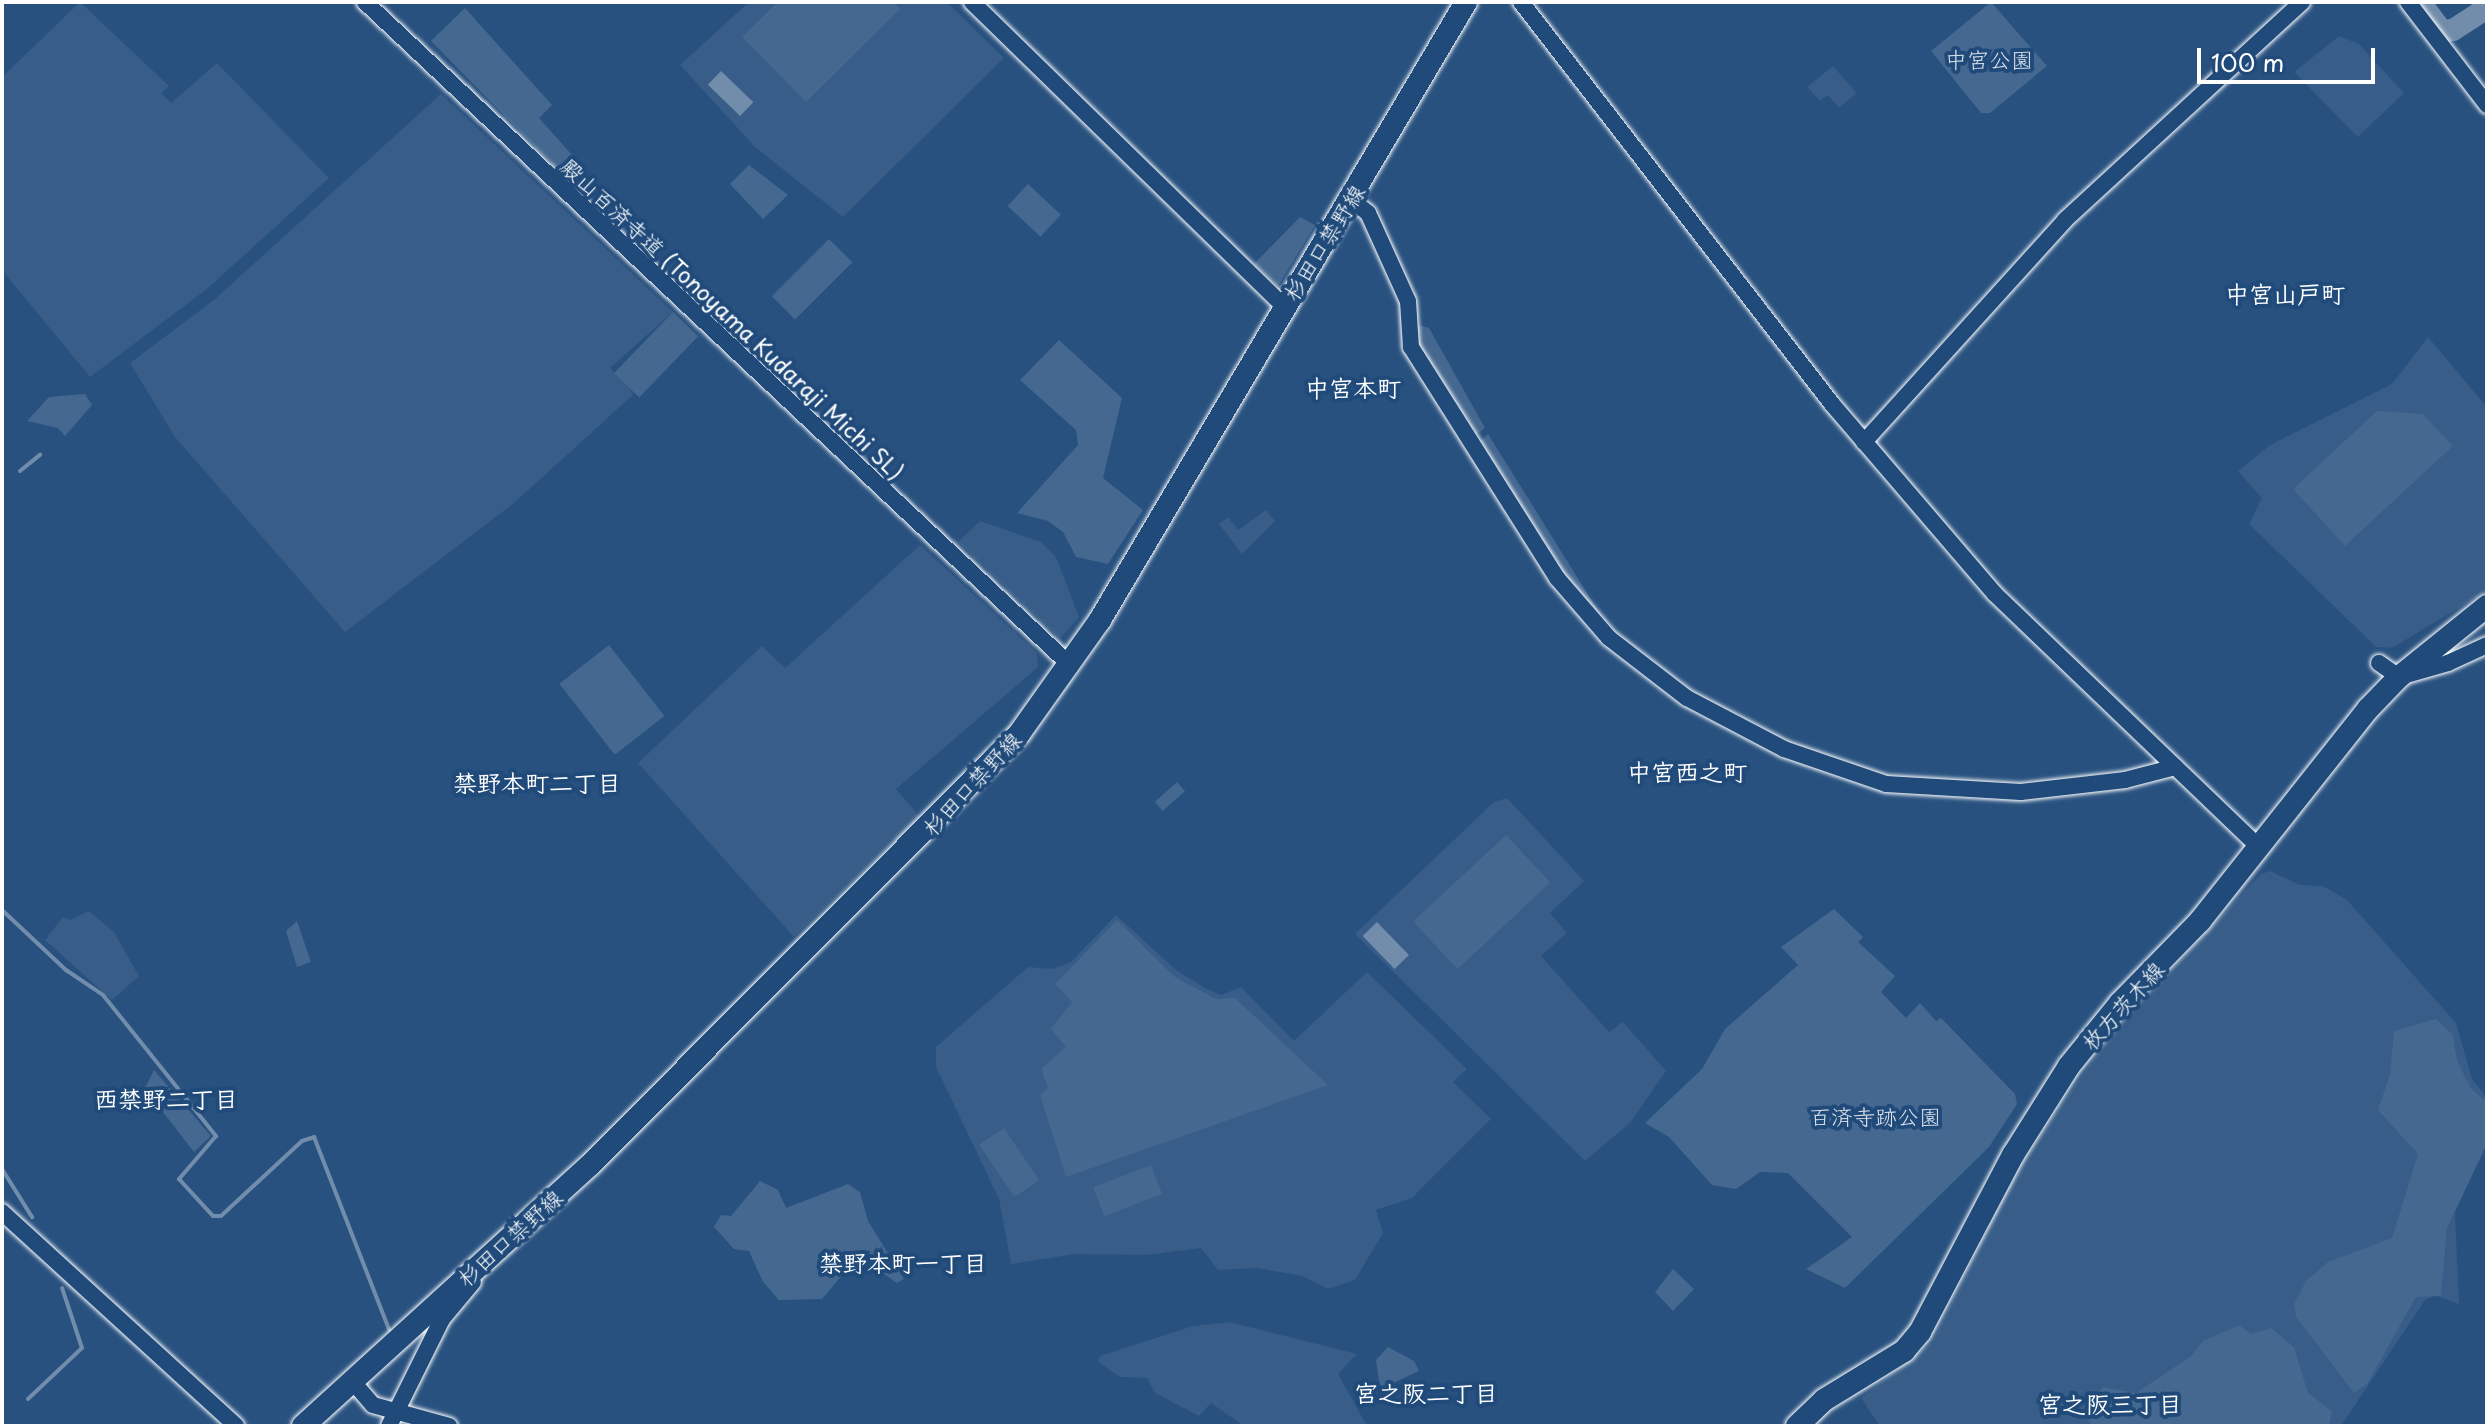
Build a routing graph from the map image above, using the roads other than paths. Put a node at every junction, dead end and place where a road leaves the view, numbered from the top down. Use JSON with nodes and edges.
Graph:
{"nodes":[{"id":1,"x":365,"y":2,"type":"edge"},
{"id":2,"x":972,"y":2,"type":"edge"},
{"id":3,"x":1466,"y":2,"type":"edge"},
{"id":4,"x":1521,"y":2,"type":"edge"},
{"id":5,"x":2302,"y":2,"type":"edge"},
{"id":6,"x":2408,"y":2,"type":"edge"},
{"id":7,"x":2487,"y":105,"type":"edge"},
{"id":8,"x":1350,"y":199,"type":"junction"},
{"id":9,"x":1283,"y":306,"type":"junction"},
{"id":10,"x":1864,"y":442,"type":"junction"},
{"id":11,"x":2487,"y":606,"type":"edge"},
{"id":12,"x":2487,"y":645,"type":"edge"},
{"id":13,"x":2379,"y":663,"type":"dead end"},
{"id":14,"x":1071,"y":666,"type":"junction"},
{"id":15,"x":2399,"y":677,"type":"junction"},
{"id":16,"x":2175,"y":767,"type":"junction"},
{"id":17,"x":2261,"y":849,"type":"junction"},
{"id":18,"x":590,"y":1165,"type":"junction"},
{"id":19,"x":2,"y":1212,"type":"edge"},
{"id":20,"x":353,"y":1382,"type":"junction"},
{"id":21,"x":392,"y":1419,"type":"edge"},
{"id":22,"x":236,"y":1426,"type":"edge"},
{"id":23,"x":303,"y":1426,"type":"edge"},
{"id":24,"x":449,"y":1426,"type":"edge"},
{"id":25,"x":1797,"y":1426,"type":"edge"}],
"edges":[{"from":1,"to":14,"type":"street","name":"殿山百済寺道 (Tonoyama Kudaraji Michi SL)"},
{"from":2,"to":9,"type":"street"},
{"from":3,"to":8,"type":"main road","name":"杉田口禁野線"},
{"from":4,"to":10,"type":"street"},
{"from":5,"to":10,"type":"street"},
{"from":6,"to":7,"type":"street"},
{"from":8,"to":9,"type":"main road","name":"杉田口禁野線"},
{"from":8,"to":16,"type":"street"},
{"from":9,"to":14,"type":"main road","name":"杉田口禁野線"},
{"from":10,"to":16,"type":"street"},
{"from":11,"to":15,"type":"main road","name":"枚方茨木線"},
{"from":12,"to":15,"type":"street"},
{"from":13,"to":15,"type":"street"},
{"from":14,"to":18,"type":"main road","name":"杉田口禁野線"},
{"from":15,"to":17,"type":"main road","name":"枚方茨木線"},
{"from":16,"to":17,"type":"street"},
{"from":17,"to":25,"type":"main road","name":"枚方茨木線"},
{"from":18,"to":20,"type":"main road","name":"杉田口禁野線"},
{"from":18,"to":21,"type":"street"},
{"from":19,"to":22,"type":"street"},
{"from":20,"to":21,"type":"street"},
{"from":20,"to":23,"type":"main road","name":"杉田口禁野線"},
{"from":21,"to":24,"type":"street"}]}
